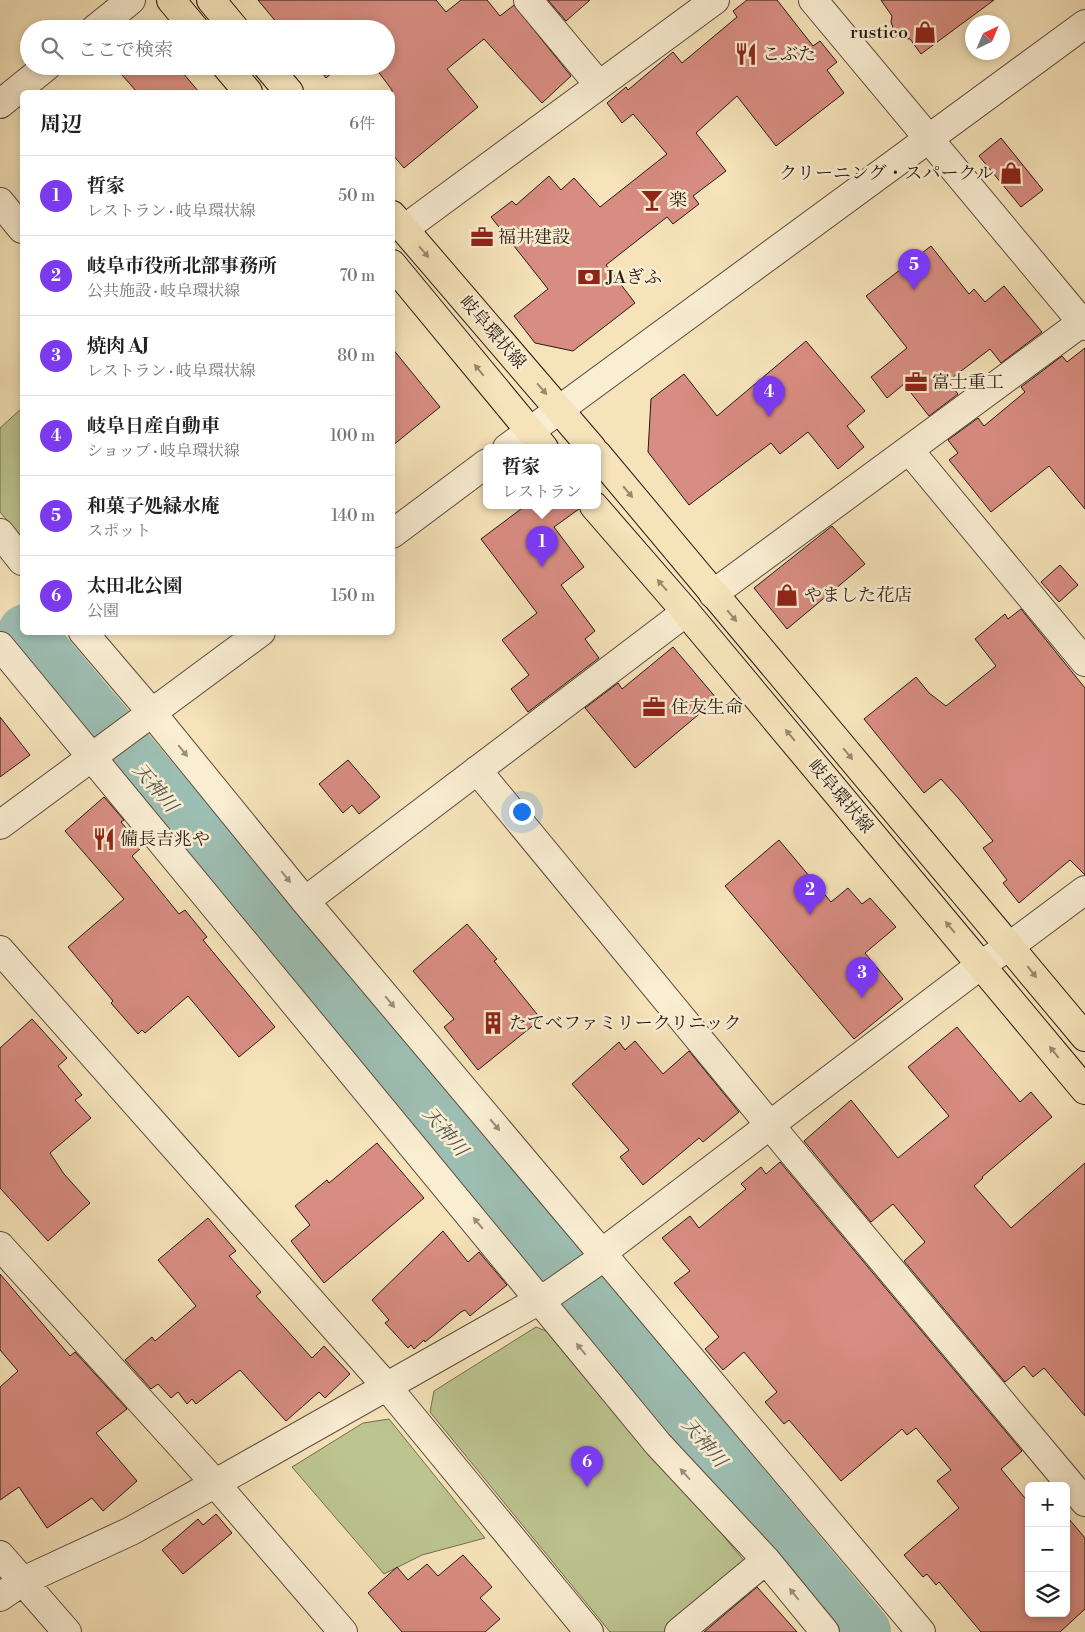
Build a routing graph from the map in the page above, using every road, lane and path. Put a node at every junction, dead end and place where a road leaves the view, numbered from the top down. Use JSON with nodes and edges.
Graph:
{"nodes":[{"id":1,"x":131,"y":0,"type":"edge"},
{"id":2,"x":171,"y":0,"type":"edge"},
{"id":3,"x":211,"y":0,"type":"edge"},
{"id":4,"x":528,"y":0,"type":"edge"},
{"id":5,"x":715,"y":0,"type":"edge"},
{"id":6,"x":813,"y":0,"type":"edge"},
{"id":7,"x":106,"y":20,"type":"edge"},
{"id":8,"x":188,"y":20,"type":"edge"},
{"id":9,"x":228,"y":20,"type":"edge"},
{"id":10,"x":1085,"y":24,"type":"edge"},
{"id":11,"x":36,"y":75,"type":"edge"},
{"id":12,"x":234,"y":75,"type":"edge"},
{"id":13,"x":275,"y":75,"type":"edge"},
{"id":14,"x":599,"y":85,"type":"junction"},
{"id":15,"x":246,"y":90,"type":"edge"},
{"id":16,"x":287,"y":90,"type":"edge"},
{"id":17,"x":0,"y":104,"type":"edge"},
{"id":18,"x":928,"y":139,"type":"junction"},
{"id":19,"x":0,"y":202,"type":"edge"},
{"id":20,"x":398,"y":222,"type":"edge"},
{"id":21,"x":20,"y":227,"type":"edge"},
{"id":22,"x":395,"y":268,"type":"edge"},
{"id":23,"x":1084,"y":322,"type":"edge"},
{"id":24,"x":561,"y":411,"type":"junction"},
{"id":25,"x":537,"y":440,"type":"edge"},
{"id":26,"x":522,"y":444,"type":"edge"},
{"id":27,"x":589,"y":444,"type":"edge"},
{"id":28,"x":909,"y":450,"type":"junction"},
{"id":29,"x":601,"y":459,"type":"edge"},
{"id":30,"x":483,"y":466,"type":"edge"},
{"id":31,"x":597,"y":509,"type":"edge"},
{"id":32,"x":395,"y":532,"type":"edge"},
{"id":33,"x":0,"y":534,"type":"edge"},
{"id":34,"x":20,"y":558,"type":"edge"},
{"id":35,"x":713,"y":594,"type":"junction"},
{"id":36,"x":686,"y":612,"type":"junction"},
{"id":37,"x":85,"y":635,"type":"edge"},
{"id":38,"x":257,"y":635,"type":"edge"},
{"id":39,"x":0,"y":646,"type":"edge"},
{"id":40,"x":1085,"y":662,"type":"edge"},
{"id":41,"x":149,"y":716,"type":"junction"},
{"id":42,"x":98,"y":755,"type":"junction"},
{"id":43,"x":477,"y":770,"type":"junction"},
{"id":44,"x":0,"y":825,"type":"edge"},
{"id":45,"x":1085,"y":890,"type":"edge"},
{"id":46,"x":305,"y":901,"type":"junction"},
{"id":47,"x":1010,"y":946,"type":"junction"},
{"id":48,"x":0,"y":950,"type":"edge"},
{"id":49,"x":982,"y":964,"type":"junction"},
{"id":50,"x":1085,"y":1037,"type":"edge"},
{"id":51,"x":1085,"y":1090,"type":"edge"},
{"id":52,"x":771,"y":1126,"type":"junction"},
{"id":53,"x":0,"y":1246,"type":"edge"},
{"id":54,"x":601,"y":1257,"type":"junction"},
{"id":55,"x":546,"y":1296,"type":"junction"},
{"id":56,"x":388,"y":1388,"type":"junction"},
{"id":57,"x":214,"y":1482,"type":"junction"},
{"id":58,"x":1085,"y":1502,"type":"edge"},
{"id":59,"x":0,"y":1555,"type":"edge"},
{"id":60,"x":766,"y":1560,"type":"junction"},
{"id":61,"x":23,"y":1581,"type":"junction"},
{"id":62,"x":0,"y":1597,"type":"edge"},
{"id":63,"x":67,"y":1632,"type":"edge"},
{"id":64,"x":343,"y":1632,"type":"edge"},
{"id":65,"x":589,"y":1632,"type":"edge"},
{"id":66,"x":679,"y":1632,"type":"edge"},
{"id":67,"x":825,"y":1632,"type":"edge"},
{"id":68,"x":921,"y":1632,"type":"edge"}],
"edges":[{"from":1,"to":7,"type":"street"},
{"from":2,"to":8,"type":"main road"},
{"from":3,"to":9,"type":"main road"},
{"from":4,"to":14,"type":"street"},
{"from":5,"to":14,"type":"street"},
{"from":6,"to":18,"type":"street"},
{"from":10,"to":18,"type":"street"},
{"from":11,"to":17,"type":"street"},
{"from":12,"to":15,"type":"main road"},
{"from":13,"to":16,"type":"main road"},
{"from":14,"to":20,"type":"street"},
{"from":18,"to":23,"type":"street"},
{"from":18,"to":24,"type":"street"},
{"from":19,"to":21,"type":"street"},
{"from":20,"to":24,"type":"main road","name":"岐阜環状線","one_way":true},
{"from":25,"to":22,"type":"main road","name":"岐阜環状線","one_way":true},
{"from":23,"to":28,"type":"street"},
{"from":24,"to":25,"type":"street"},
{"from":24,"to":27,"type":"main road","name":"岐阜環状線"},
{"from":25,"to":26,"type":"street"},
{"from":28,"to":35,"type":"street"},
{"from":28,"to":40,"type":"street"},
{"from":29,"to":35,"type":"main road","name":"岐阜環状線","one_way":true},
{"from":30,"to":32,"type":"street"},
{"from":36,"to":31,"type":"main road","name":"岐阜環状線","one_way":true},
{"from":33,"to":34,"type":"street"},
{"from":35,"to":47,"type":"main road","name":"岐阜環状線","one_way":true},
{"from":36,"to":43,"type":"street"},
{"from":49,"to":36,"type":"main road","name":"岐阜環状線","one_way":true},
{"from":37,"to":41,"type":"street"},
{"from":38,"to":41,"type":"street"},
{"from":39,"to":42,"type":"street"},
{"from":41,"to":42,"type":"street"},
{"from":41,"to":46,"type":"street","one_way":true},
{"from":42,"to":44,"type":"street"},
{"from":55,"to":42,"type":"street","one_way":true},
{"from":43,"to":46,"type":"street"},
{"from":43,"to":52,"type":"street"},
{"from":45,"to":47,"type":"street"},
{"from":46,"to":54,"type":"street","one_way":true},
{"from":47,"to":49,"type":"street"},
{"from":47,"to":50,"type":"main road","name":"岐阜環状線","one_way":true},
{"from":48,"to":56,"type":"street"},
{"from":51,"to":49,"type":"main road","name":"岐阜環状線","one_way":true},
{"from":49,"to":52,"type":"street"},
{"from":52,"to":54,"type":"street"},
{"from":52,"to":58,"type":"street"},
{"from":53,"to":57,"type":"street"},
{"from":54,"to":55,"type":"street"},
{"from":54,"to":68,"type":"street"},
{"from":55,"to":56,"type":"street"},
{"from":60,"to":55,"type":"street","one_way":true},
{"from":56,"to":57,"type":"street"},
{"from":56,"to":65,"type":"street"},
{"from":57,"to":61,"type":"street"},
{"from":57,"to":64,"type":"street"},
{"from":59,"to":61,"type":"street"},
{"from":60,"to":66,"type":"street"},
{"from":67,"to":60,"type":"street","one_way":true},
{"from":61,"to":62,"type":"street"},
{"from":61,"to":63,"type":"street"}]}
